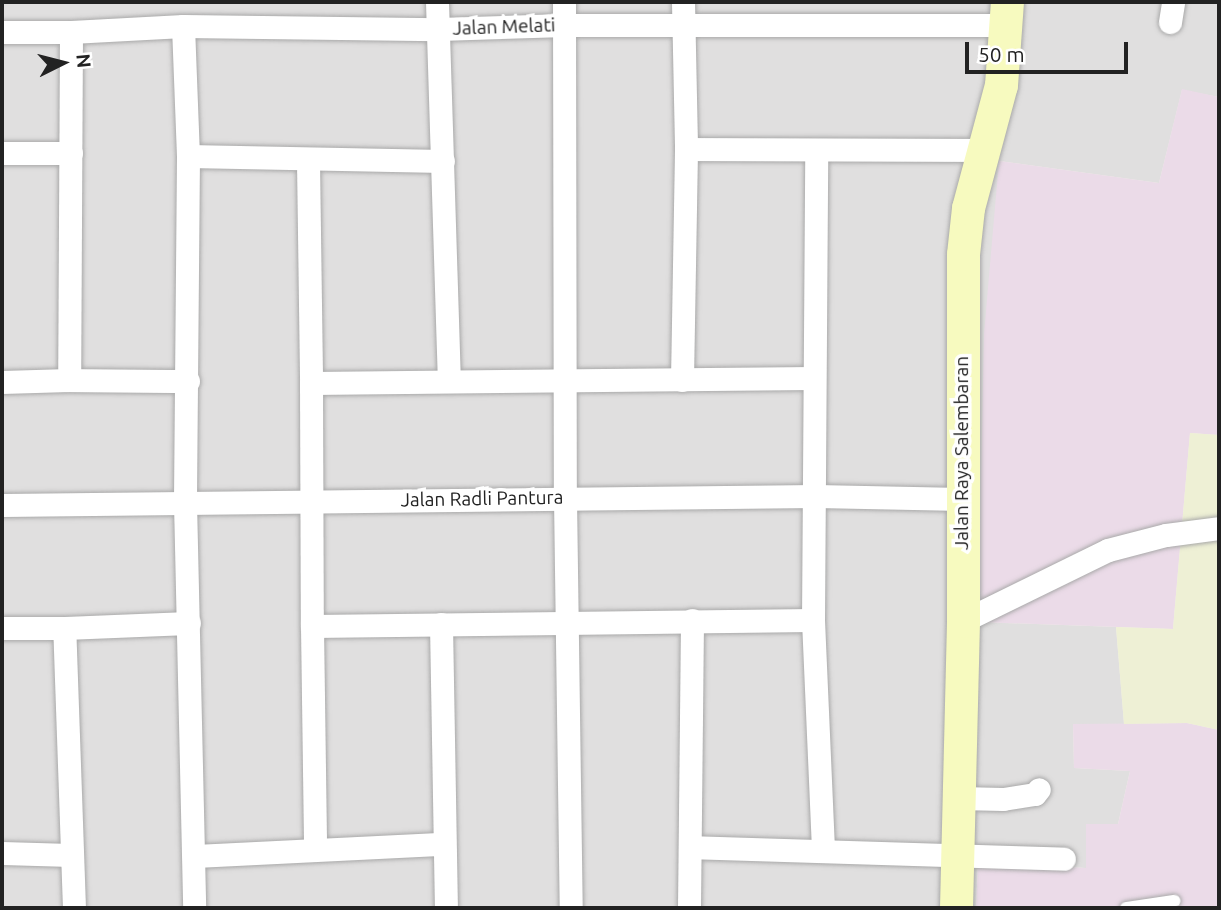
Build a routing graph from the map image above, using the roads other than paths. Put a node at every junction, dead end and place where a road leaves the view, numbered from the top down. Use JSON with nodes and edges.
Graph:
{"nodes":[{"id":1,"x":438,"y":2,"type":"edge"},
{"id":2,"x":564,"y":2,"type":"edge"},
{"id":3,"x":683,"y":2,"type":"edge"},
{"id":4,"x":1007,"y":14,"type":"edge"},
{"id":5,"x":565,"y":25,"type":"junction"},
{"id":6,"x":183,"y":26,"type":"junction"},
{"id":7,"x":682,"y":26,"type":"junction"},
{"id":8,"x":439,"y":29,"type":"junction"},
{"id":9,"x":2,"y":32,"type":"edge"},
{"id":10,"x":71,"y":32,"type":"junction"},
{"id":11,"x":686,"y":149,"type":"junction"},
{"id":12,"x":816,"y":150,"type":"junction"},
{"id":13,"x":984,"y":150,"type":"junction"},
{"id":14,"x":2,"y":153,"type":"edge"},
{"id":15,"x":71,"y":153,"type":"junction"},
{"id":16,"x":188,"y":156,"type":"junction"},
{"id":17,"x":308,"y":161,"type":"junction"},
{"id":18,"x":443,"y":161,"type":"junction"},
{"id":19,"x":564,"y":378,"type":"junction"},
{"id":20,"x":813,"y":378,"type":"junction"},
{"id":21,"x":69,"y":380,"type":"junction"},
{"id":22,"x":682,"y":380,"type":"junction"},
{"id":23,"x":188,"y":381,"type":"junction"},
{"id":24,"x":449,"y":381,"type":"junction"},
{"id":25,"x":2,"y":382,"type":"edge"},
{"id":26,"x":311,"y":383,"type":"junction"},
{"id":27,"x":816,"y":496,"type":"junction"},
{"id":28,"x":565,"y":498,"type":"junction"},
{"id":29,"x":962,"y":499,"type":"junction"},
{"id":30,"x":310,"y":501,"type":"junction"},
{"id":31,"x":185,"y":502,"type":"junction"},
{"id":32,"x":2,"y":505,"type":"edge"},
{"id":33,"x":1219,"y":528,"type":"edge"},
{"id":34,"x":692,"y":620,"type":"junction"},
{"id":35,"x":813,"y":620,"type":"junction"},
{"id":36,"x":963,"y":621,"type":"junction"},
{"id":37,"x":189,"y":623,"type":"junction"},
{"id":38,"x":440,"y":624,"type":"junction"},
{"id":39,"x":567,"y":624,"type":"junction"},
{"id":40,"x":312,"y":626,"type":"junction"},
{"id":41,"x":2,"y":628,"type":"edge"},
{"id":42,"x":64,"y":628,"type":"junction"},
{"id":43,"x":1039,"y":789,"type":"dead end"},
{"id":44,"x":959,"y":799,"type":"junction"},
{"id":45,"x":444,"y":844,"type":"junction"},
{"id":46,"x":690,"y":847,"type":"junction"},
{"id":47,"x":315,"y":848,"type":"junction"},
{"id":48,"x":823,"y":851,"type":"junction"},
{"id":49,"x":2,"y":853,"type":"edge"},
{"id":50,"x":958,"y":853,"type":"junction"},
{"id":51,"x":71,"y":855,"type":"junction"},
{"id":52,"x":195,"y":856,"type":"junction"},
{"id":53,"x":1064,"y":859,"type":"dead end"},
{"id":54,"x":1174,"y":901,"type":"dead end"},
{"id":55,"x":74,"y":908,"type":"edge"},
{"id":56,"x":194,"y":908,"type":"edge"},
{"id":57,"x":446,"y":908,"type":"edge"},
{"id":58,"x":571,"y":908,"type":"edge"},
{"id":59,"x":689,"y":908,"type":"edge"},
{"id":60,"x":956,"y":908,"type":"edge"},
{"id":61,"x":1126,"y":908,"type":"edge"}],
"edges":[{"from":1,"to":8,"type":"street"},
{"from":2,"to":5,"type":"street"},
{"from":3,"to":7,"type":"street"},
{"from":4,"to":7,"type":"street","name":"Jalan Melati"},
{"from":4,"to":13,"type":"main road","name":"Jalan Raya Salembaran"},
{"from":5,"to":7,"type":"street","name":"Jalan Melati"},
{"from":5,"to":8,"type":"street","name":"Jalan Melati"},
{"from":5,"to":19,"type":"street"},
{"from":6,"to":8,"type":"street","name":"Jalan Melati"},
{"from":6,"to":10,"type":"street","name":"Jalan Melati"},
{"from":6,"to":16,"type":"street"},
{"from":7,"to":11,"type":"street"},
{"from":8,"to":18,"type":"street"},
{"from":9,"to":10,"type":"street","name":"Jalan Melati"},
{"from":10,"to":15,"type":"street"},
{"from":11,"to":12,"type":"street"},
{"from":11,"to":22,"type":"street"},
{"from":12,"to":13,"type":"street"},
{"from":12,"to":20,"type":"street"},
{"from":13,"to":29,"type":"main road","name":"Jalan Raya Salembaran"},
{"from":14,"to":15,"type":"street"},
{"from":15,"to":21,"type":"street"},
{"from":16,"to":17,"type":"street"},
{"from":16,"to":23,"type":"street"},
{"from":17,"to":18,"type":"street"},
{"from":17,"to":26,"type":"street"},
{"from":18,"to":24,"type":"street"},
{"from":19,"to":22,"type":"street"},
{"from":19,"to":24,"type":"street"},
{"from":19,"to":28,"type":"street"},
{"from":20,"to":22,"type":"street"},
{"from":20,"to":27,"type":"street"},
{"from":21,"to":23,"type":"street"},
{"from":21,"to":25,"type":"street"},
{"from":23,"to":31,"type":"street"},
{"from":24,"to":26,"type":"street"},
{"from":26,"to":30,"type":"street"},
{"from":27,"to":28,"type":"street","name":"Jalan Radli Pantura"},
{"from":27,"to":29,"type":"street","name":"Jalan Radli Pantura"},
{"from":27,"to":35,"type":"street"},
{"from":28,"to":30,"type":"street","name":"Jalan Radli Pantura"},
{"from":28,"to":39,"type":"street"},
{"from":29,"to":36,"type":"main road","name":"Jalan Raya Salembaran"},
{"from":30,"to":31,"type":"street","name":"Jalan Radli Pantura"},
{"from":30,"to":40,"type":"street"},
{"from":31,"to":32,"type":"street","name":"Jalan Radli Pantura"},
{"from":31,"to":37,"type":"street"},
{"from":33,"to":36,"type":"street"},
{"from":34,"to":35,"type":"street"},
{"from":34,"to":39,"type":"street"},
{"from":34,"to":46,"type":"street"},
{"from":35,"to":48,"type":"street"},
{"from":36,"to":44,"type":"main road","name":"Jalan Raya Salembaran"},
{"from":37,"to":42,"type":"street"},
{"from":37,"to":52,"type":"street"},
{"from":38,"to":39,"type":"street"},
{"from":38,"to":40,"type":"street"},
{"from":38,"to":45,"type":"street"},
{"from":39,"to":58,"type":"street"},
{"from":40,"to":47,"type":"street"},
{"from":41,"to":42,"type":"street"},
{"from":42,"to":51,"type":"street"},
{"from":43,"to":44,"type":"street"},
{"from":44,"to":50,"type":"main road","name":"Jalan Raya Salembaran"},
{"from":45,"to":47,"type":"street"},
{"from":45,"to":57,"type":"street"},
{"from":46,"to":48,"type":"street"},
{"from":46,"to":59,"type":"street"},
{"from":47,"to":52,"type":"street"},
{"from":48,"to":50,"type":"street"},
{"from":49,"to":51,"type":"street"},
{"from":50,"to":53,"type":"street"},
{"from":50,"to":60,"type":"main road","name":"Jalan Raya Salembaran"},
{"from":51,"to":55,"type":"street"},
{"from":52,"to":56,"type":"street"},
{"from":54,"to":61,"type":"lane"}]}
